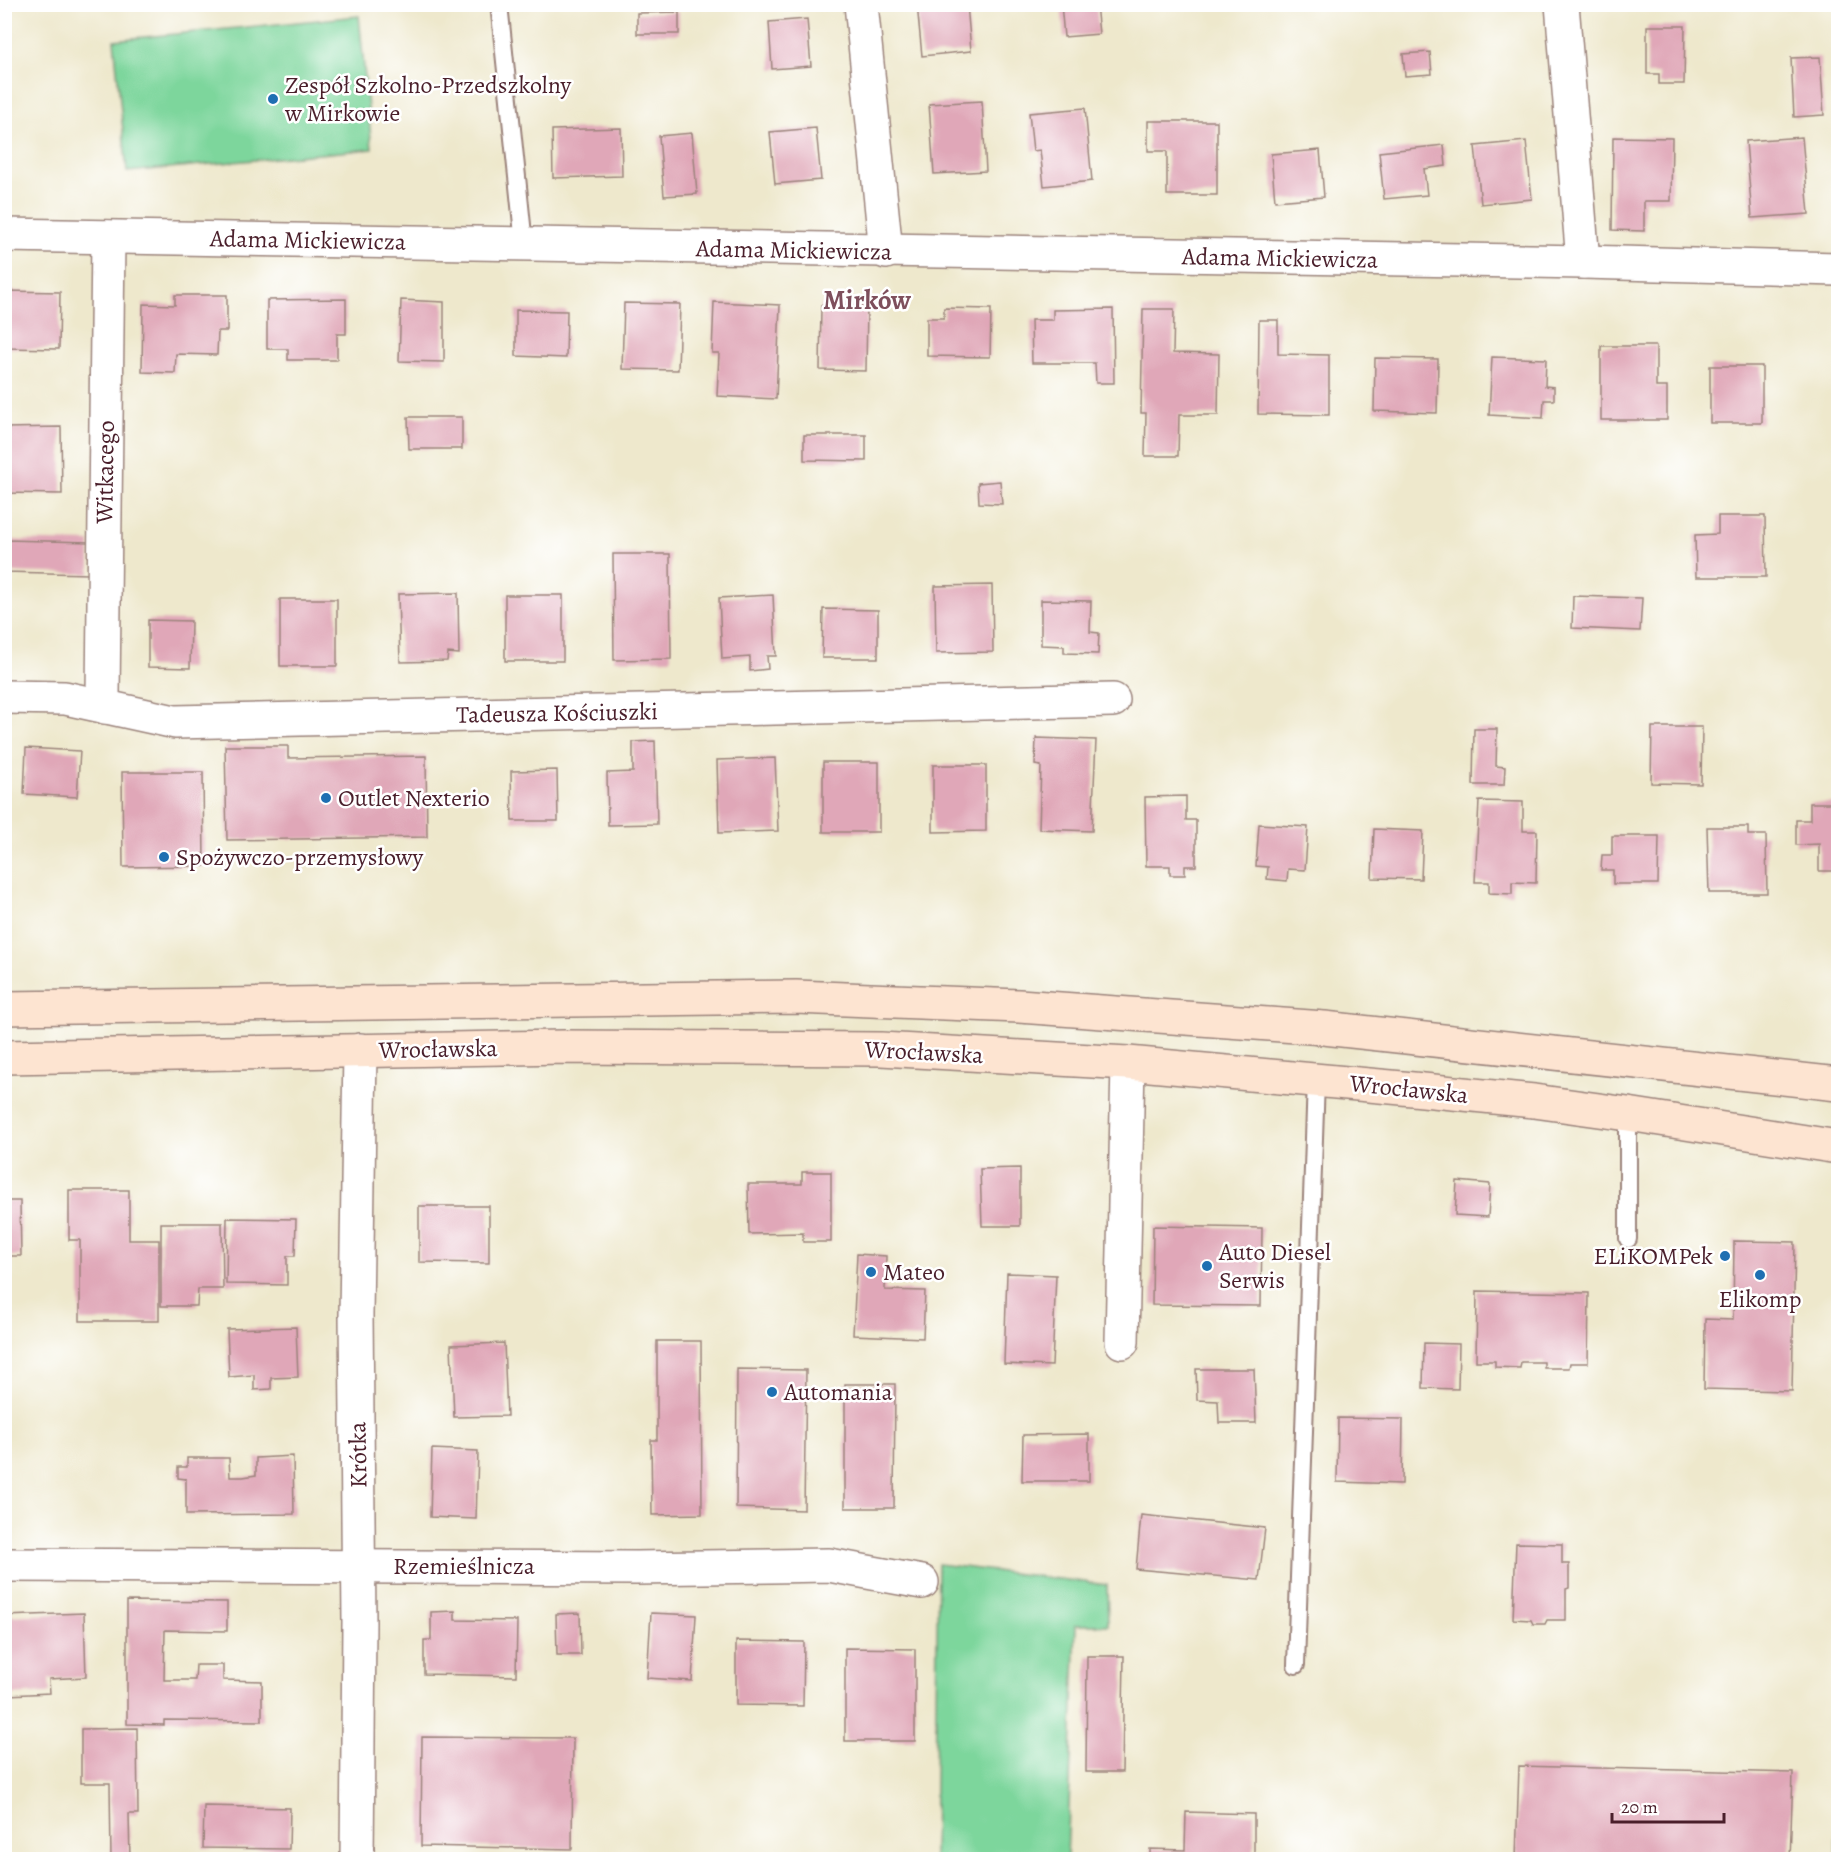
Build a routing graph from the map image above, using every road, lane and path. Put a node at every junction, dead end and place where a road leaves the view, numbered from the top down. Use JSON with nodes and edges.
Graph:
{"nodes":[{"id":1,"x":499,"y":4,"type":"edge"},
{"id":2,"x":861,"y":4,"type":"edge"},
{"id":3,"x":1562,"y":4,"type":"edge"},
{"id":4,"x":4,"y":235,"type":"edge"},
{"id":5,"x":108,"y":237,"type":"junction"},
{"id":6,"x":524,"y":244,"type":"junction"},
{"id":7,"x":886,"y":252,"type":"junction"},
{"id":8,"x":1583,"y":262,"type":"junction"},
{"id":9,"x":1839,"y":269,"type":"edge"},
{"id":10,"x":4,"y":696,"type":"edge"},
{"id":11,"x":1113,"y":700,"type":"dead end"},
{"id":12,"x":105,"y":708,"type":"junction"},
{"id":13,"x":4,"y":1008,"type":"edge"},
{"id":14,"x":360,"y":1050,"type":"junction"},
{"id":15,"x":4,"y":1057,"type":"edge"},
{"id":16,"x":1128,"y":1064,"type":"junction"},
{"id":17,"x":1316,"y":1080,"type":"junction"},
{"id":18,"x":1839,"y":1084,"type":"edge"},
{"id":19,"x":1628,"y":1114,"type":"junction"},
{"id":20,"x":1839,"y":1147,"type":"edge"},
{"id":21,"x":1628,"y":1239,"type":"dead end"},
{"id":22,"x":1122,"y":1342,"type":"dead end"},
{"id":23,"x":4,"y":1565,"type":"edge"},
{"id":24,"x":359,"y":1565,"type":"junction"},
{"id":25,"x":922,"y":1582,"type":"dead end"},
{"id":26,"x":1296,"y":1665,"type":"dead end"},
{"id":27,"x":357,"y":1860,"type":"edge"}],
"edges":[{"from":1,"to":6,"type":"lane"},
{"from":2,"to":7,"type":"street"},
{"from":3,"to":8,"type":"street"},
{"from":4,"to":5,"type":"street","name":"Adama Mickiewicza"},
{"from":5,"to":6,"type":"street","name":"Adama Mickiewicza"},
{"from":5,"to":12,"type":"street","name":"Witkacego"},
{"from":6,"to":7,"type":"street","name":"Adama Mickiewicza"},
{"from":7,"to":8,"type":"street","name":"Adama Mickiewicza"},
{"from":8,"to":9,"type":"street","name":"Adama Mickiewicza"},
{"from":10,"to":12,"type":"street","name":"Tadeusza Kościuszki"},
{"from":11,"to":12,"type":"street","name":"Tadeusza Kościuszki"},
{"from":13,"to":18,"type":"main road","name":"Wrocławska"},
{"from":14,"to":15,"type":"main road","name":"Wrocławska"},
{"from":14,"to":16,"type":"main road","name":"Wrocławska"},
{"from":14,"to":24,"type":"street","name":"Krótka"},
{"from":16,"to":17,"type":"main road","name":"Wrocławska"},
{"from":16,"to":22,"type":"street"},
{"from":17,"to":19,"type":"main road","name":"Wrocławska"},
{"from":17,"to":26,"type":"lane"},
{"from":19,"to":20,"type":"main road","name":"Wrocławska"},
{"from":19,"to":21,"type":"lane"},
{"from":23,"to":24,"type":"street","name":"Rzemieślnicza"},
{"from":24,"to":25,"type":"street","name":"Rzemieślnicza"},
{"from":24,"to":27,"type":"street","name":"Krótka"}]}
